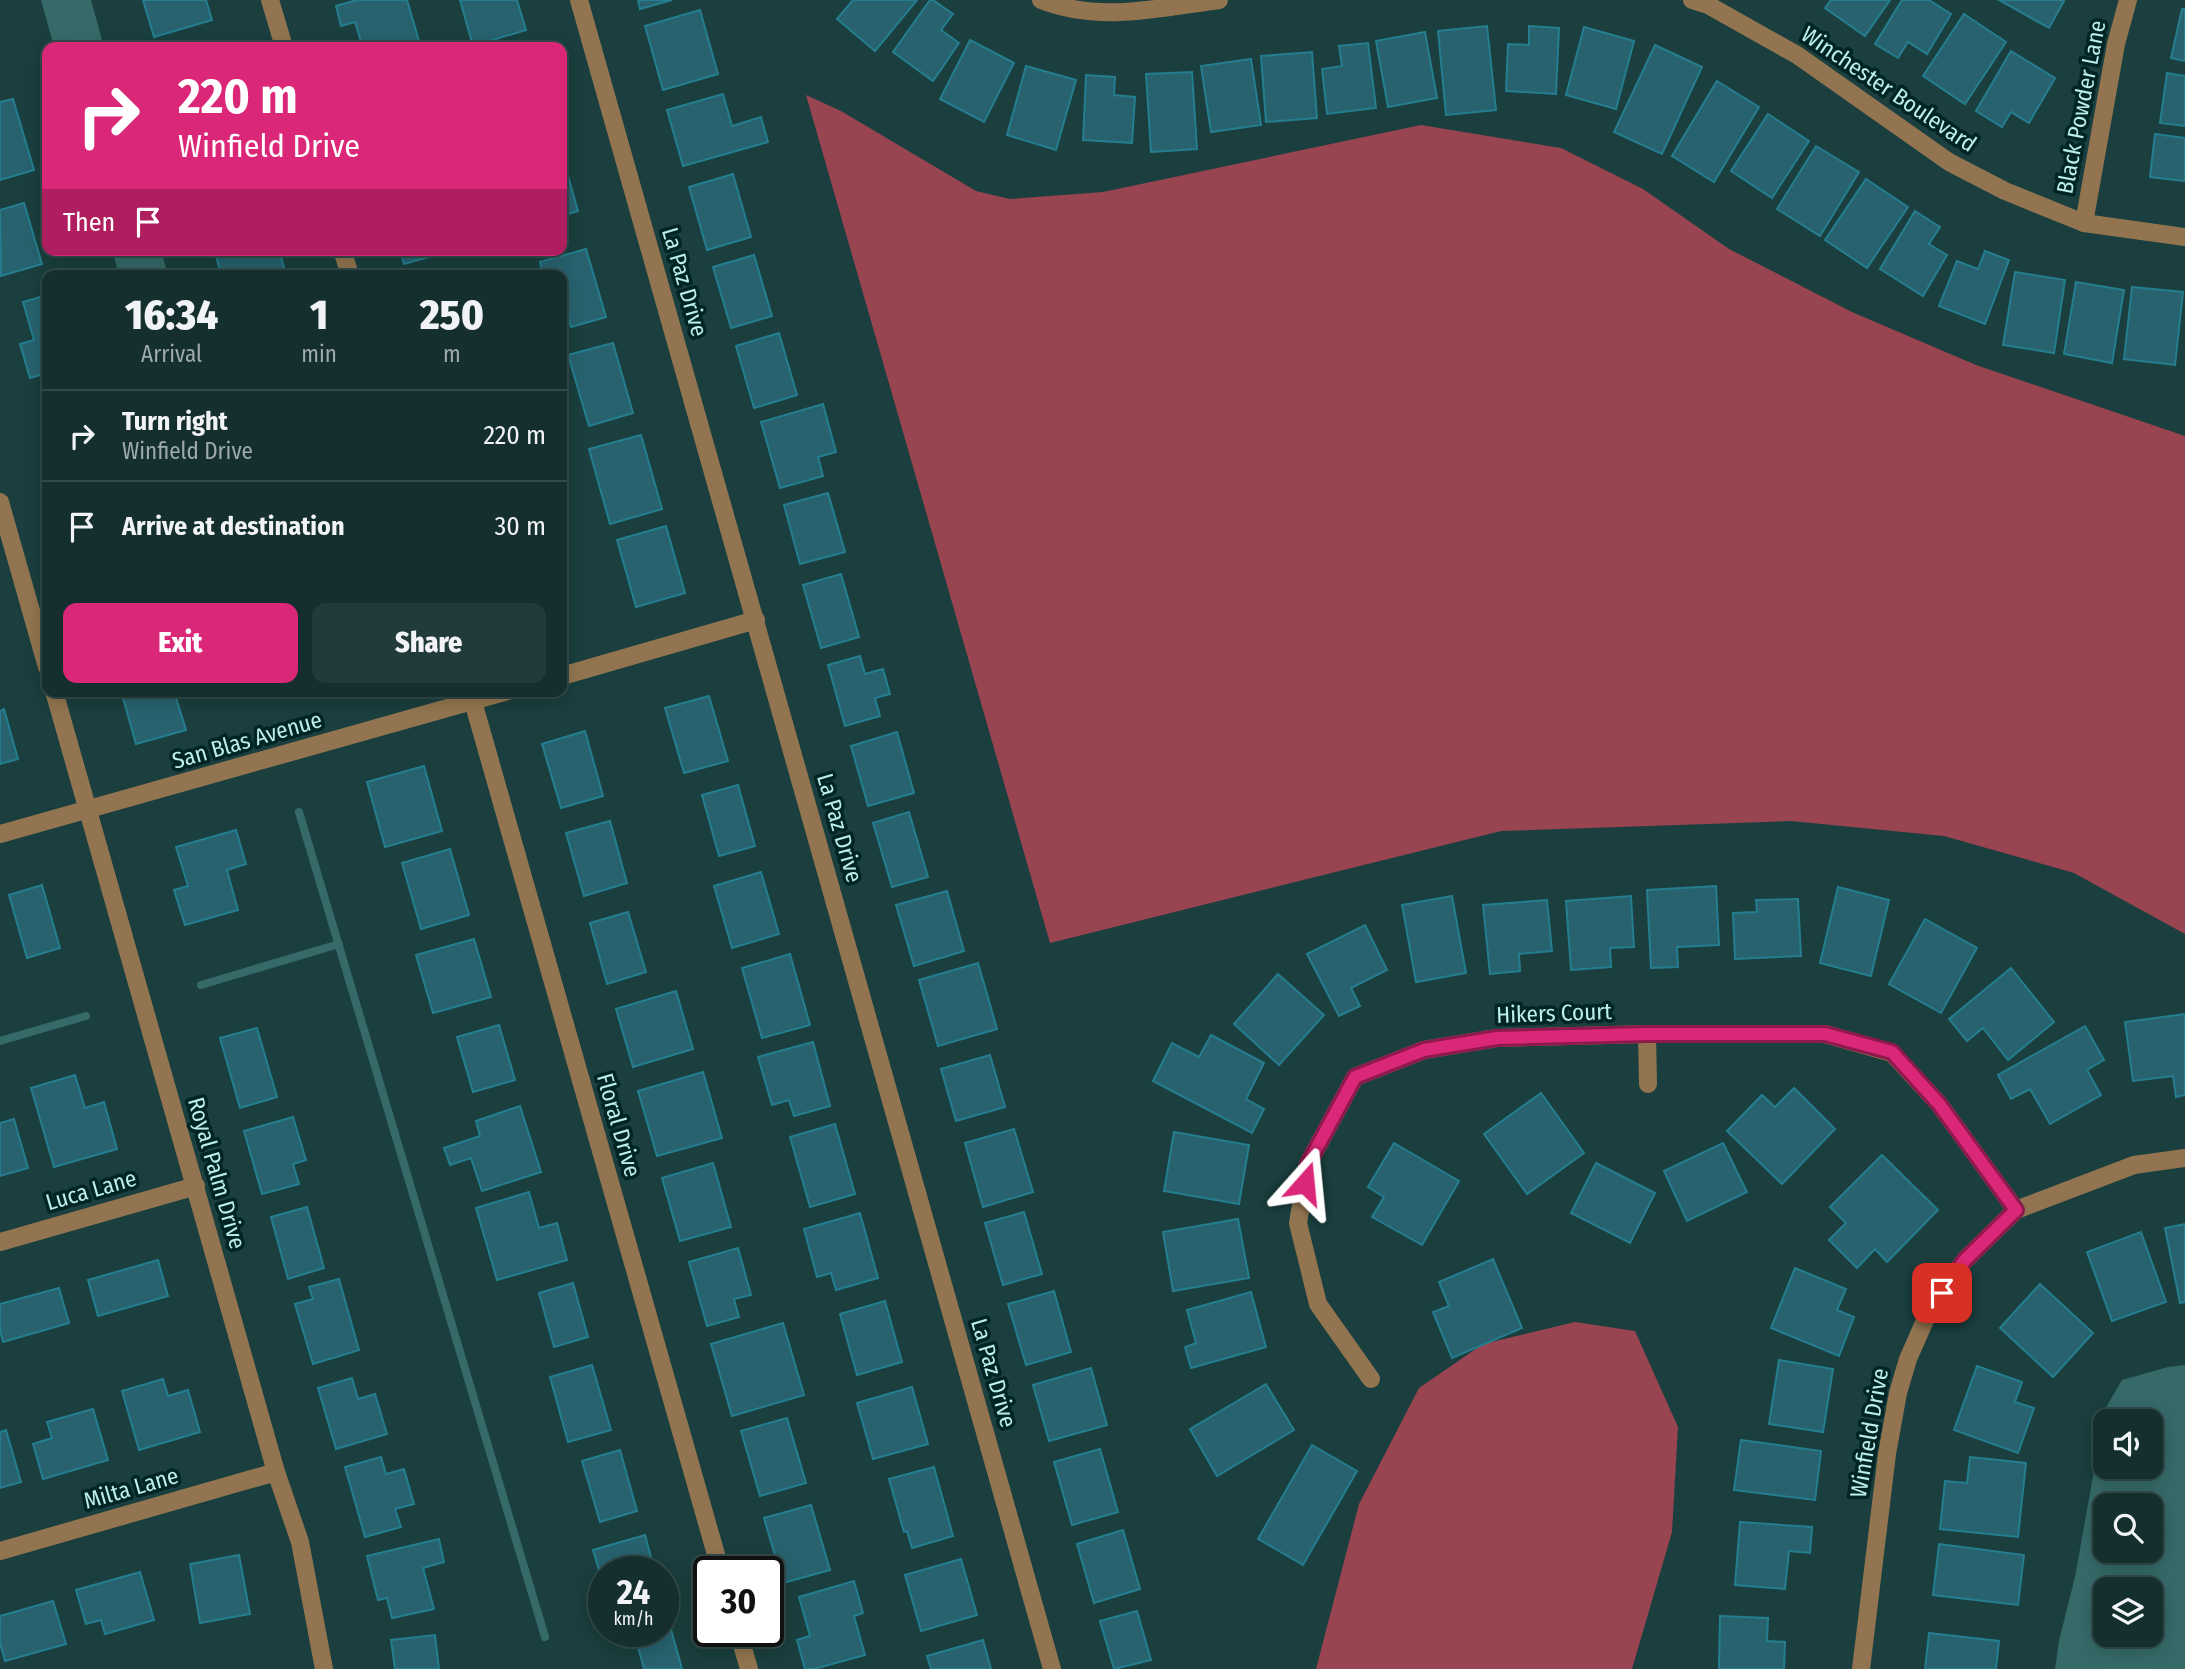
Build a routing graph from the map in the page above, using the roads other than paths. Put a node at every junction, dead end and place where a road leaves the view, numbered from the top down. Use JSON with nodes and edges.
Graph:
{"nodes":[{"id":1,"x":270,"y":0,"type":"edge"},
{"id":2,"x":579,"y":0,"type":"edge"},
{"id":3,"x":1041,"y":0,"type":"edge"},
{"id":4,"x":1219,"y":0,"type":"edge"},
{"id":5,"x":1692,"y":0,"type":"edge"},
{"id":6,"x":2128,"y":0,"type":"edge"},
{"id":7,"x":283,"y":42,"type":"edge"},
{"id":8,"x":2084,"y":223,"type":"junction"},
{"id":9,"x":2185,"y":237,"type":"edge"},
{"id":10,"x":0,"y":502,"type":"edge"},
{"id":11,"x":3,"y":525,"type":"edge"},
{"id":12,"x":756,"y":620,"type":"junction"},
{"id":13,"x":42,"y":651,"type":"edge"},
{"id":14,"x":567,"y":675,"type":"edge"},
{"id":15,"x":56,"y":697,"type":"edge"},
{"id":16,"x":468,"y":697,"type":"edge"},
{"id":17,"x":471,"y":697,"type":"edge"},
{"id":18,"x":89,"y":811,"type":"junction"},
{"id":19,"x":0,"y":834,"type":"edge"},
{"id":20,"x":1647,"y":1034,"type":"junction"},
{"id":21,"x":1648,"y":1084,"type":"dead end"},
{"id":22,"x":2185,"y":1158,"type":"edge"},
{"id":23,"x":196,"y":1186,"type":"junction"},
{"id":24,"x":2016,"y":1210,"type":"junction"},
{"id":25,"x":0,"y":1242,"type":"edge"},
{"id":26,"x":1371,"y":1379,"type":"dead end"},
{"id":27,"x":276,"y":1472,"type":"junction"},
{"id":28,"x":0,"y":1551,"type":"edge"},
{"id":29,"x":716,"y":1556,"type":"edge"},
{"id":30,"x":743,"y":1647,"type":"edge"},
{"id":31,"x":324,"y":1669,"type":"edge"},
{"id":32,"x":749,"y":1669,"type":"edge"},
{"id":33,"x":1052,"y":1669,"type":"edge"},
{"id":34,"x":1861,"y":1669,"type":"edge"}],
"edges":[{"from":1,"to":7,"type":"street"},
{"from":2,"to":12,"type":"street","name":"La Paz Drive"},
{"from":3,"to":4,"type":"street"},
{"from":5,"to":8,"type":"street","name":"Winchester Boulevard"},
{"from":6,"to":8,"type":"street","name":"Black Powder Lane"},
{"from":8,"to":9,"type":"street","name":"Winchester Boulevard"},
{"from":10,"to":11,"type":"street"},
{"from":11,"to":13,"type":"street"},
{"from":12,"to":14,"type":"street"},
{"from":12,"to":33,"type":"street","name":"La Paz Drive"},
{"from":15,"to":18,"type":"street","name":"Royal Palm Drive"},
{"from":16,"to":18,"type":"street","name":"San Blas Avenue"},
{"from":17,"to":29,"type":"street","name":"Floral Drive"},
{"from":18,"to":19,"type":"street","name":"San Blas Avenue"},
{"from":18,"to":23,"type":"street","name":"Royal Palm Drive"},
{"from":20,"to":21,"type":"street"},
{"from":20,"to":24,"type":"street","name":"Hikers Court"},
{"from":20,"to":26,"type":"street","name":"Hikers Court"},
{"from":22,"to":24,"type":"street","name":"Winfield Drive"},
{"from":23,"to":25,"type":"street","name":"Luca Lane"},
{"from":23,"to":27,"type":"street","name":"Royal Palm Drive"},
{"from":24,"to":34,"type":"street","name":"Winfield Drive"},
{"from":27,"to":28,"type":"street","name":"Milta Lane"},
{"from":27,"to":31,"type":"street","name":"Royal Palm Drive"},
{"from":30,"to":32,"type":"street"}]}
